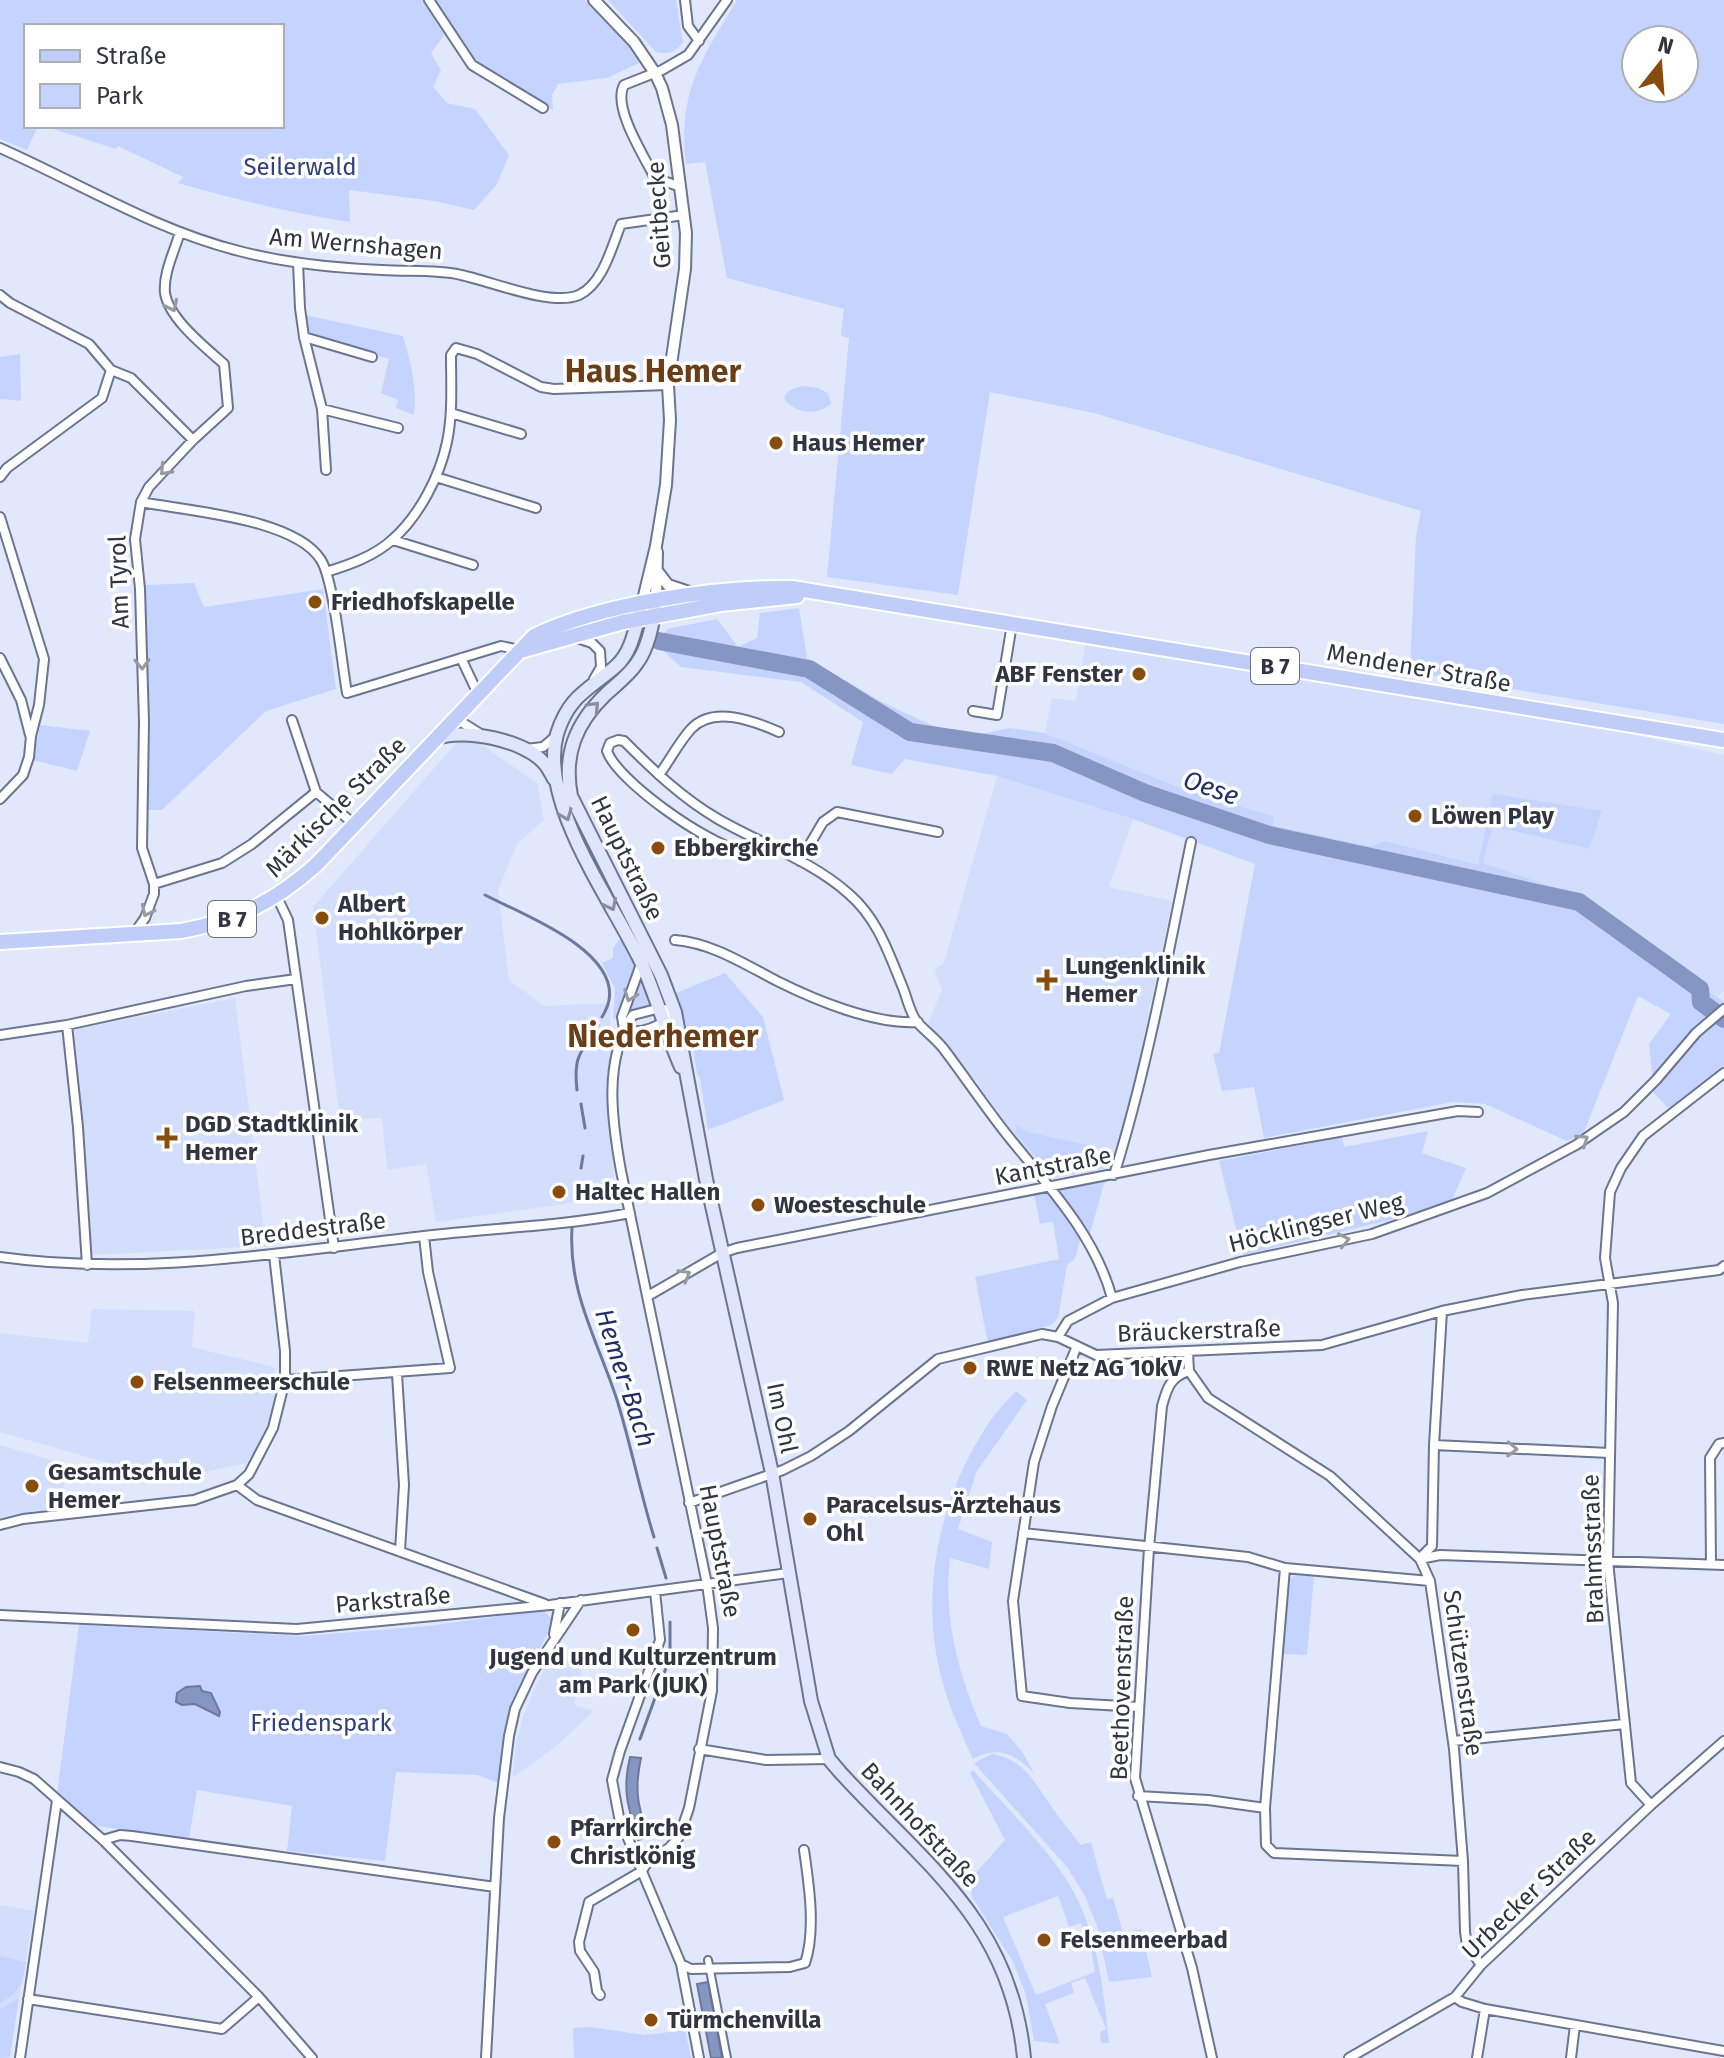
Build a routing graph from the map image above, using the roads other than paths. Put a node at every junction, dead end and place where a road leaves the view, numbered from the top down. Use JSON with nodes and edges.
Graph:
{"nodes":[{"id":1,"x":429,"y":0,"type":"edge"},
{"id":2,"x":594,"y":0,"type":"edge"},
{"id":3,"x":685,"y":0,"type":"edge"},
{"id":4,"x":727,"y":0,"type":"edge"},
{"id":5,"x":699,"y":41,"type":"junction"},
{"id":6,"x":655,"y":73,"type":"junction"},
{"id":7,"x":543,"y":108,"type":"dead end"},
{"id":8,"x":0,"y":148,"type":"edge"},
{"id":9,"x":681,"y":187,"type":"junction"},
{"id":10,"x":684,"y":215,"type":"junction"},
{"id":11,"x":180,"y":232,"type":"junction"},
{"id":12,"x":298,"y":263,"type":"junction"},
{"id":13,"x":0,"y":295,"type":"edge"},
{"id":14,"x":304,"y":337,"type":"junction"},
{"id":15,"x":372,"y":357,"type":"dead end"},
{"id":16,"x":111,"y":370,"type":"junction"},
{"id":17,"x":668,"y":385,"type":"junction"},
{"id":18,"x":322,"y":409,"type":"junction"},
{"id":19,"x":451,"y":413,"type":"junction"},
{"id":20,"x":398,"y":428,"type":"dead end"},
{"id":21,"x":521,"y":434,"type":"dead end"},
{"id":22,"x":193,"y":440,"type":"junction"},
{"id":23,"x":326,"y":470,"type":"dead end"},
{"id":24,"x":0,"y":477,"type":"edge"},
{"id":25,"x":436,"y":477,"type":"junction"},
{"id":26,"x":141,"y":502,"type":"junction"},
{"id":27,"x":536,"y":508,"type":"dead end"},
{"id":28,"x":0,"y":517,"type":"edge"},
{"id":29,"x":393,"y":540,"type":"junction"},
{"id":30,"x":656,"y":546,"type":"junction"},
{"id":31,"x":0,"y":555,"type":"edge"},
{"id":32,"x":11,"y":558,"type":"junction"},
{"id":33,"x":473,"y":565,"type":"dead end"},
{"id":34,"x":326,"y":572,"type":"junction"},
{"id":35,"x":658,"y":572,"type":"junction"},
{"id":36,"x":698,"y":594,"type":"junction"},
{"id":37,"x":825,"y":594,"type":"junction"},
{"id":38,"x":647,"y":610,"type":"junction"},
{"id":39,"x":1012,"y":624,"type":"junction"},
{"id":40,"x":564,"y":637,"type":"junction"},
{"id":41,"x":523,"y":650,"type":"junction"},
{"id":42,"x":0,"y":658,"type":"edge"},
{"id":43,"x":461,"y":658,"type":"junction"},
{"id":44,"x":591,"y":684,"type":"junction"},
{"id":45,"x":476,"y":696,"type":"junction"},
{"id":46,"x":22,"y":705,"type":"junction"},
{"id":47,"x":39,"y":705,"type":"junction"},
{"id":48,"x":973,"y":711,"type":"dead end"},
{"id":49,"x":292,"y":720,"type":"dead end"},
{"id":50,"x":451,"y":721,"type":"junction"},
{"id":51,"x":475,"y":730,"type":"junction"},
{"id":52,"x":779,"y":732,"type":"dead end"},
{"id":53,"x":31,"y":736,"type":"junction"},
{"id":54,"x":557,"y":736,"type":"junction"},
{"id":55,"x":434,"y":740,"type":"junction"},
{"id":56,"x":1724,"y":740,"type":"edge"},
{"id":57,"x":524,"y":750,"type":"junction"},
{"id":58,"x":659,"y":775,"type":"junction"},
{"id":59,"x":555,"y":782,"type":"junction"},
{"id":60,"x":316,"y":792,"type":"junction"},
{"id":61,"x":0,"y":799,"type":"edge"},
{"id":62,"x":355,"y":825,"type":"junction"},
{"id":63,"x":938,"y":832,"type":"dead end"},
{"id":64,"x":1191,"y":842,"type":"dead end"},
{"id":65,"x":587,"y":844,"type":"junction"},
{"id":66,"x":770,"y":845,"type":"junction"},
{"id":67,"x":800,"y":861,"type":"junction"},
{"id":68,"x":154,"y":884,"type":"junction"},
{"id":69,"x":277,"y":897,"type":"junction"},
{"id":70,"x":133,"y":935,"type":"junction"},
{"id":71,"x":675,"y":940,"type":"dead end"},
{"id":72,"x":0,"y":942,"type":"edge"},
{"id":73,"x":641,"y":963,"type":"junction"},
{"id":74,"x":297,"y":982,"type":"junction"},
{"id":75,"x":660,"y":1008,"type":"junction"},
{"id":76,"x":1724,"y":1009,"type":"edge"},
{"id":77,"x":675,"y":1012,"type":"junction"},
{"id":78,"x":918,"y":1022,"type":"junction"},
{"id":79,"x":665,"y":1024,"type":"junction"},
{"id":80,"x":67,"y":1025,"type":"junction"},
{"id":81,"x":624,"y":1029,"type":"junction"},
{"id":82,"x":0,"y":1035,"type":"edge"},
{"id":83,"x":1724,"y":1073,"type":"edge"},
{"id":84,"x":690,"y":1087,"type":"junction"},
{"id":85,"x":1478,"y":1112,"type":"dead end"},
{"id":86,"x":1114,"y":1175,"type":"junction"},
{"id":87,"x":1047,"y":1186,"type":"junction"},
{"id":88,"x":630,"y":1213,"type":"junction"},
{"id":89,"x":424,"y":1236,"type":"junction"},
{"id":90,"x":334,"y":1248,"type":"junction"},
{"id":91,"x":722,"y":1253,"type":"junction"},
{"id":92,"x":274,"y":1255,"type":"junction"},
{"id":93,"x":0,"y":1257,"type":"edge"},
{"id":94,"x":87,"y":1265,"type":"junction"},
{"id":95,"x":1722,"y":1270,"type":"edge"},
{"id":96,"x":1608,"y":1283,"type":"junction"},
{"id":97,"x":648,"y":1296,"type":"junction"},
{"id":98,"x":1112,"y":1298,"type":"junction"},
{"id":99,"x":1442,"y":1311,"type":"junction"},
{"id":100,"x":1058,"y":1337,"type":"junction"},
{"id":101,"x":1077,"y":1346,"type":"junction"},
{"id":102,"x":1188,"y":1353,"type":"junction"},
{"id":103,"x":1189,"y":1371,"type":"junction"},
{"id":104,"x":397,"y":1374,"type":"junction"},
{"id":105,"x":285,"y":1380,"type":"junction"},
{"id":106,"x":1724,"y":1443,"type":"edge"},
{"id":107,"x":1434,"y":1445,"type":"junction"},
{"id":108,"x":1610,"y":1453,"type":"junction"},
{"id":109,"x":772,"y":1473,"type":"junction"},
{"id":110,"x":237,"y":1485,"type":"junction"},
{"id":111,"x":689,"y":1503,"type":"junction"},
{"id":112,"x":0,"y":1525,"type":"edge"},
{"id":113,"x":1023,"y":1533,"type":"junction"},
{"id":114,"x":1149,"y":1548,"type":"junction"},
{"id":115,"x":400,"y":1551,"type":"junction"},
{"id":116,"x":1420,"y":1559,"type":"junction"},
{"id":117,"x":1608,"y":1561,"type":"junction"},
{"id":118,"x":1711,"y":1564,"type":"junction"},
{"id":119,"x":1724,"y":1565,"type":"edge"},
{"id":120,"x":1285,"y":1568,"type":"junction"},
{"id":121,"x":788,"y":1573,"type":"junction"},
{"id":122,"x":1430,"y":1581,"type":"junction"},
{"id":123,"x":707,"y":1584,"type":"junction"},
{"id":124,"x":655,"y":1591,"type":"junction"},
{"id":125,"x":581,"y":1600,"type":"junction"},
{"id":126,"x":560,"y":1603,"type":"junction"},
{"id":127,"x":550,"y":1605,"type":"junction"},
{"id":128,"x":0,"y":1615,"type":"edge"},
{"id":129,"x":554,"y":1638,"type":"junction"},
{"id":130,"x":1139,"y":1707,"type":"junction"},
{"id":131,"x":1625,"y":1724,"type":"junction"},
{"id":132,"x":1453,"y":1741,"type":"junction"},
{"id":133,"x":1724,"y":1741,"type":"edge"},
{"id":134,"x":699,"y":1749,"type":"junction"},
{"id":135,"x":829,"y":1759,"type":"junction"},
{"id":136,"x":0,"y":1767,"type":"edge"},
{"id":137,"x":1138,"y":1796,"type":"junction"},
{"id":138,"x":57,"y":1800,"type":"junction"},
{"id":139,"x":1651,"y":1805,"type":"junction"},
{"id":140,"x":1265,"y":1808,"type":"junction"},
{"id":141,"x":103,"y":1840,"type":"junction"},
{"id":142,"x":804,"y":1850,"type":"dead end"},
{"id":143,"x":1463,"y":1861,"type":"junction"},
{"id":144,"x":642,"y":1871,"type":"junction"},
{"id":145,"x":495,"y":1887,"type":"junction"},
{"id":146,"x":681,"y":1964,"type":"junction"},
{"id":147,"x":709,"y":1964,"type":"junction"},
{"id":148,"x":1481,"y":1965,"type":"junction"},
{"id":149,"x":600,"y":1995,"type":"dead end"},
{"id":150,"x":259,"y":1997,"type":"junction"},
{"id":151,"x":1455,"y":1997,"type":"junction"},
{"id":152,"x":28,"y":1999,"type":"junction"},
{"id":153,"x":1485,"y":2009,"type":"junction"},
{"id":154,"x":1575,"y":2025,"type":"junction"},
{"id":155,"x":1724,"y":2051,"type":"edge"},
{"id":156,"x":20,"y":2058,"type":"edge"},
{"id":157,"x":312,"y":2058,"type":"edge"},
{"id":158,"x":486,"y":2058,"type":"edge"},
{"id":159,"x":699,"y":2058,"type":"edge"},
{"id":160,"x":727,"y":2058,"type":"edge"},
{"id":161,"x":1024,"y":2058,"type":"edge"},
{"id":162,"x":1212,"y":2058,"type":"edge"},
{"id":163,"x":1349,"y":2058,"type":"edge"},
{"id":164,"x":1477,"y":2058,"type":"edge"},
{"id":165,"x":1571,"y":2058,"type":"edge"}],
"edges":[{"from":1,"to":7,"type":"street"},
{"from":2,"to":6,"type":"street","name":"Geitbecke"},
{"from":3,"to":5,"type":"street"},
{"from":4,"to":5,"type":"street"},
{"from":5,"to":6,"type":"street"},
{"from":6,"to":9,"type":"street","name":"Geitbecke"},
{"from":6,"to":9,"type":"street"},
{"from":8,"to":11,"type":"street","name":"Am Wernshagen"},
{"from":9,"to":10,"type":"street","name":"Geitbecke"},
{"from":10,"to":12,"type":"street","name":"Am Wernshagen"},
{"from":10,"to":17,"type":"street","name":"Geitbecke"},
{"from":11,"to":12,"type":"street","name":"Am Wernshagen"},
{"from":11,"to":22,"type":"street","name":"Am Tyrol","one_way":true},
{"from":12,"to":14,"type":"street"},
{"from":13,"to":16,"type":"street"},
{"from":14,"to":15,"type":"street"},
{"from":14,"to":18,"type":"street"},
{"from":16,"to":22,"type":"street"},
{"from":16,"to":24,"type":"street"},
{"from":17,"to":19,"type":"street"},
{"from":17,"to":30,"type":"street","name":"Geitbecke"},
{"from":18,"to":20,"type":"street"},
{"from":18,"to":23,"type":"street"},
{"from":19,"to":21,"type":"street"},
{"from":19,"to":25,"type":"street"},
{"from":22,"to":26,"type":"street","name":"Am Tyrol","one_way":true},
{"from":25,"to":27,"type":"street"},
{"from":25,"to":29,"type":"street"},
{"from":26,"to":34,"type":"street"},
{"from":26,"to":68,"type":"street","name":"Am Tyrol","one_way":true},
{"from":28,"to":32,"type":"street"},
{"from":29,"to":33,"type":"street"},
{"from":29,"to":34,"type":"street"},
{"from":30,"to":35,"type":"street","name":"Geitbecke"},
{"from":30,"to":38,"type":"street","name":"Geitbecke"},
{"from":31,"to":32,"type":"street"},
{"from":32,"to":47,"type":"street"},
{"from":34,"to":43,"type":"street"},
{"from":35,"to":36,"type":"street"},
{"from":35,"to":38,"type":"street","name":"Geitbecke"},
{"from":36,"to":37,"type":"main road","name":"Mendener Straße","number":"B 7"},
{"from":36,"to":38,"type":"main road","name":"Mendener Straße","number":"B 7"},
{"from":37,"to":38,"type":"main road","name":"Märkische Straße","number":"B 7"},
{"from":37,"to":39,"type":"main road","name":"Mendener Straße","number":"B 7"},
{"from":38,"to":40,"type":"main road","name":"Märkische Straße","number":"B 7"},
{"from":38,"to":41,"type":"main road","name":"Märkische Straße","number":"B 7"},
{"from":38,"to":44,"type":"main road","name":"Hauptstraße"},
{"from":65,"to":38,"type":"main road","name":"Hauptstraße","one_way":true},
{"from":39,"to":48,"type":"street"},
{"from":39,"to":56,"type":"main road","name":"Mendener Straße","number":"B 7"},
{"from":40,"to":41,"type":"main road","name":"Märkische Straße","number":"B 7"},
{"from":40,"to":44,"type":"street"},
{"from":41,"to":43,"type":"street"},
{"from":41,"to":45,"type":"main road","name":"Märkische Straße","number":"B 7"},
{"from":42,"to":46,"type":"street"},
{"from":43,"to":45,"type":"street"},
{"from":44,"to":54,"type":"main road","name":"Hauptstraße"},
{"from":45,"to":50,"type":"main road","name":"Märkische Straße","number":"B 7"},
{"from":45,"to":51,"type":"street"},
{"from":46,"to":47,"type":"street"},
{"from":46,"to":53,"type":"street"},
{"from":47,"to":53,"type":"street"},
{"from":49,"to":60,"type":"street"},
{"from":50,"to":51,"type":"street","name":"Hauptstraße"},
{"from":50,"to":55,"type":"main road","name":"Märkische Straße","number":"B 7"},
{"from":51,"to":55,"type":"main road","name":"Hauptstraße"},
{"from":51,"to":57,"type":"main road","name":"Hauptstraße"},
{"from":52,"to":58,"type":"street"},
{"from":53,"to":61,"type":"street"},
{"from":54,"to":57,"type":"street"},
{"from":54,"to":59,"type":"main road","name":"Hauptstraße"},
{"from":55,"to":62,"type":"main road","name":"Märkische Straße","number":"B 7"},
{"from":57,"to":59,"type":"main road","name":"Hauptstraße"},
{"from":58,"to":66,"type":"street"},
{"from":58,"to":66,"type":"street"},
{"from":59,"to":65,"type":"main road","name":"Hauptstraße","one_way":true},
{"from":60,"to":62,"type":"street"},
{"from":60,"to":68,"type":"street"},
{"from":62,"to":69,"type":"main road","name":"Märkische Straße","number":"B 7"},
{"from":63,"to":67,"type":"street"},
{"from":64,"to":86,"type":"street"},
{"from":65,"to":73,"type":"main road","name":"Hauptstraße","one_way":true},
{"from":65,"to":77,"type":"main road","name":"Hauptstraße"},
{"from":66,"to":67,"type":"street"},
{"from":67,"to":78,"type":"street"},
{"from":68,"to":70,"type":"street","one_way":true},
{"from":69,"to":70,"type":"main road","name":"Märkische Straße","number":"B 7"},
{"from":69,"to":74,"type":"street"},
{"from":70,"to":72,"type":"main road","name":"Märkische Straße","number":"B 7"},
{"from":71,"to":78,"type":"street"},
{"from":73,"to":75,"type":"main road","name":"Hauptstraße"},
{"from":73,"to":81,"type":"street","name":"Hauptstraße","one_way":true},
{"from":74,"to":80,"type":"street"},
{"from":74,"to":90,"type":"street"},
{"from":75,"to":77,"type":"street"},
{"from":75,"to":79,"type":"main road","name":"Hauptstraße"},
{"from":75,"to":81,"type":"street"},
{"from":98,"to":76,"type":"street","name":"Höcklingser Weg","one_way":true},
{"from":77,"to":79,"type":"street"},
{"from":77,"to":84,"type":"main road","name":"Im Ohl"},
{"from":78,"to":87,"type":"street"},
{"from":79,"to":81,"type":"street"},
{"from":79,"to":84,"type":"main road","name":"Im Ohl"},
{"from":80,"to":82,"type":"street"},
{"from":80,"to":94,"type":"street"},
{"from":81,"to":88,"type":"street","name":"Hauptstraße"},
{"from":83,"to":96,"type":"street","name":"Brahmsstraße"},
{"from":84,"to":91,"type":"main road","name":"Im Ohl"},
{"from":85,"to":86,"type":"street","name":"Kantstraße"},
{"from":86,"to":87,"type":"street","name":"Kantstraße"},
{"from":87,"to":91,"type":"street","name":"Kantstraße"},
{"from":87,"to":98,"type":"street"},
{"from":88,"to":89,"type":"street","name":"Breddestraße"},
{"from":88,"to":97,"type":"street","name":"Hauptstraße"},
{"from":89,"to":90,"type":"street","name":"Breddestraße"},
{"from":89,"to":104,"type":"street"},
{"from":90,"to":92,"type":"street","name":"Breddestraße"},
{"from":97,"to":91,"type":"street","name":"Kantstraße","one_way":true},
{"from":91,"to":109,"type":"main road","name":"Im Ohl"},
{"from":92,"to":94,"type":"street","name":"Breddestraße"},
{"from":92,"to":105,"type":"street"},
{"from":93,"to":94,"type":"street","name":"Breddestraße"},
{"from":95,"to":96,"type":"street","name":"Bräuckerstraße"},
{"from":96,"to":99,"type":"street","name":"Bräuckerstraße"},
{"from":96,"to":108,"type":"street","name":"Brahmsstraße"},
{"from":97,"to":111,"type":"street","name":"Hauptstraße"},
{"from":98,"to":100,"type":"street","name":"Höcklingser Weg"},
{"from":99,"to":102,"type":"street","name":"Bräuckerstraße"},
{"from":99,"to":107,"type":"street"},
{"from":100,"to":101,"type":"street","name":"Bräuckerstraße"},
{"from":100,"to":109,"type":"street","name":"Bräuckerstraße"},
{"from":101,"to":102,"type":"street","name":"Bräuckerstraße"},
{"from":101,"to":113,"type":"street"},
{"from":102,"to":103,"type":"street"},
{"from":103,"to":114,"type":"street","name":"Beethovenstraße"},
{"from":103,"to":116,"type":"street","name":"Schützenstraße"},
{"from":104,"to":105,"type":"street"},
{"from":104,"to":115,"type":"street"},
{"from":105,"to":110,"type":"street"},
{"from":106,"to":118,"type":"street"},
{"from":107,"to":108,"type":"street","one_way":true},
{"from":107,"to":116,"type":"street"},
{"from":108,"to":117,"type":"street","name":"Brahmsstraße"},
{"from":109,"to":111,"type":"street","name":"Bräuckerstraße"},
{"from":109,"to":121,"type":"main road","name":"Im Ohl"},
{"from":110,"to":112,"type":"street"},
{"from":110,"to":115,"type":"street"},
{"from":111,"to":123,"type":"street","name":"Hauptstraße"},
{"from":113,"to":114,"type":"street"},
{"from":113,"to":130,"type":"street"},
{"from":114,"to":120,"type":"street"},
{"from":114,"to":130,"type":"street","name":"Beethovenstraße"},
{"from":115,"to":127,"type":"street"},
{"from":116,"to":117,"type":"street"},
{"from":116,"to":122,"type":"street","name":"Schützenstraße"},
{"from":117,"to":118,"type":"street"},
{"from":117,"to":131,"type":"street","name":"Brahmsstraße"},
{"from":118,"to":119,"type":"street"},
{"from":120,"to":122,"type":"street"},
{"from":120,"to":140,"type":"street"},
{"from":121,"to":123,"type":"street","name":"Parkstraße"},
{"from":121,"to":135,"type":"main road","name":"Im Ohl"},
{"from":122,"to":132,"type":"street","name":"Schützenstraße"},
{"from":123,"to":124,"type":"street","name":"Parkstraße"},
{"from":123,"to":134,"type":"street","name":"Hauptstraße"},
{"from":124,"to":125,"type":"street","name":"Parkstraße"},
{"from":124,"to":144,"type":"street"},
{"from":125,"to":126,"type":"street","name":"Parkstraße"},
{"from":125,"to":129,"type":"street"},
{"from":126,"to":127,"type":"street","name":"Parkstraße"},
{"from":126,"to":129,"type":"street"},
{"from":127,"to":128,"type":"street","name":"Parkstraße"},
{"from":129,"to":145,"type":"street"},
{"from":130,"to":137,"type":"street","name":"Beethovenstraße"},
{"from":131,"to":132,"type":"street"},
{"from":131,"to":139,"type":"street","name":"Brahmsstraße"},
{"from":132,"to":143,"type":"street","name":"Schützenstraße"},
{"from":133,"to":139,"type":"street","name":"Urbecker Straße"},
{"from":134,"to":135,"type":"street"},
{"from":134,"to":144,"type":"street","name":"Hauptstraße"},
{"from":135,"to":161,"type":"main road","name":"Bahnhofstraße"},
{"from":136,"to":138,"type":"street"},
{"from":137,"to":140,"type":"street"},
{"from":137,"to":162,"type":"street","name":"Beethovenstraße"},
{"from":138,"to":141,"type":"street"},
{"from":138,"to":152,"type":"street"},
{"from":139,"to":148,"type":"street","name":"Urbecker Straße"},
{"from":140,"to":143,"type":"street"},
{"from":141,"to":145,"type":"street"},
{"from":141,"to":150,"type":"street"},
{"from":142,"to":147,"type":"street"},
{"from":143,"to":148,"type":"street","name":"Schützenstraße"},
{"from":144,"to":146,"type":"street"},
{"from":144,"to":149,"type":"street","name":"Hauptstraße"},
{"from":145,"to":158,"type":"street"},
{"from":146,"to":147,"type":"street"},
{"from":146,"to":159,"type":"street"},
{"from":147,"to":160,"type":"street"},
{"from":148,"to":151,"type":"street","name":"Urbecker Straße"},
{"from":150,"to":152,"type":"street"},
{"from":150,"to":157,"type":"street"},
{"from":151,"to":153,"type":"street"},
{"from":151,"to":163,"type":"street","name":"Urbecker Straße"},
{"from":152,"to":156,"type":"street"},
{"from":153,"to":154,"type":"street"},
{"from":153,"to":164,"type":"street"},
{"from":154,"to":155,"type":"street"},
{"from":154,"to":165,"type":"street"}]}
